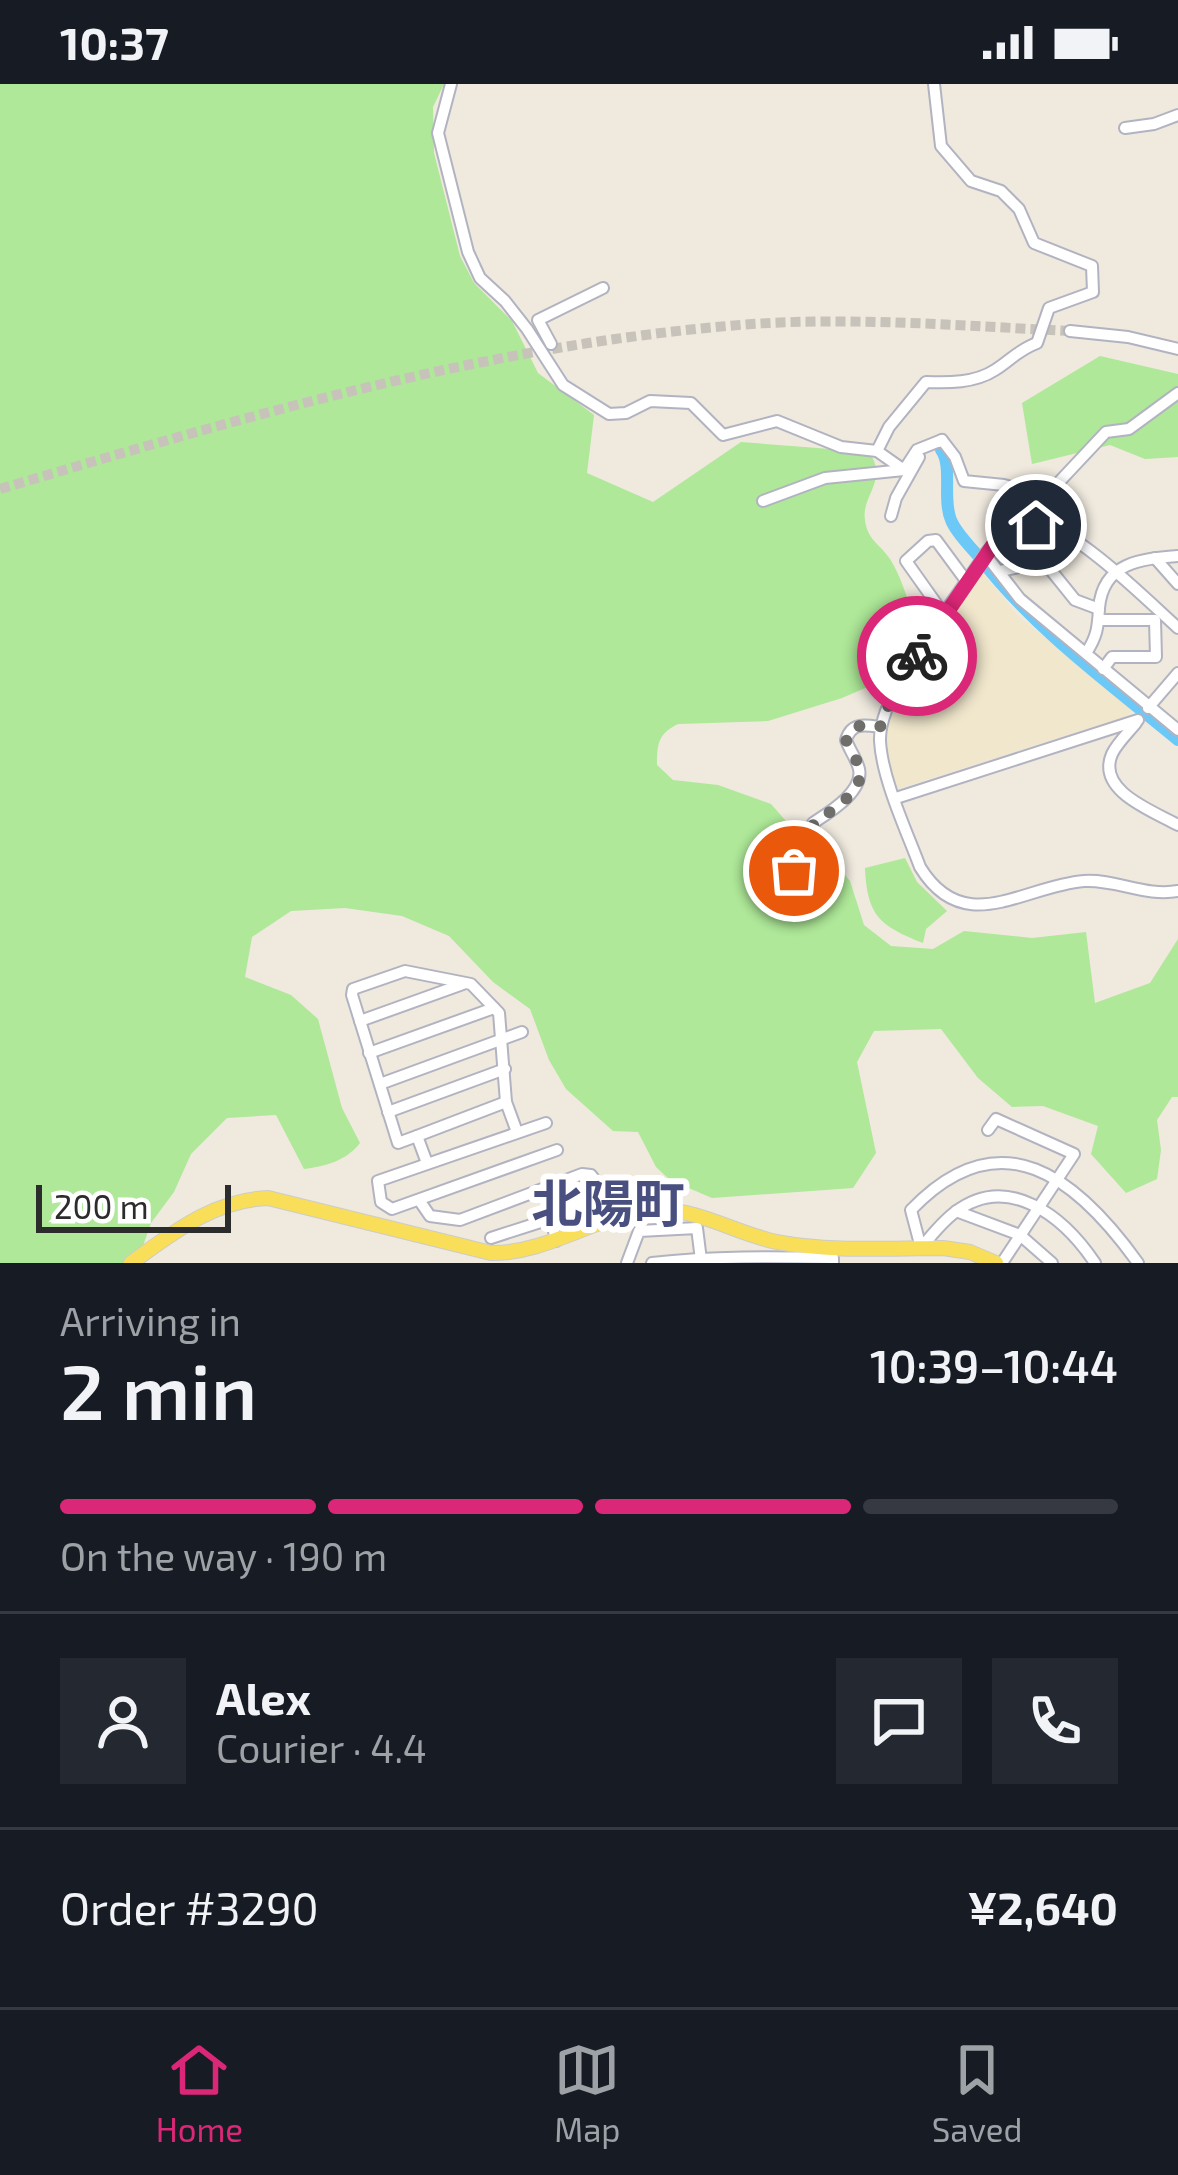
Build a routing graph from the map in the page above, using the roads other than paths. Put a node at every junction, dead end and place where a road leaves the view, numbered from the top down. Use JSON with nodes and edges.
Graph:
{"nodes":[{"id":1,"x":451,"y":84,"type":"edge"},
{"id":2,"x":934,"y":84,"type":"edge"},
{"id":3,"x":1178,"y":115,"type":"edge"},
{"id":4,"x":1125,"y":128,"type":"dead end"},
{"id":5,"x":603,"y":287,"type":"dead end"},
{"id":6,"x":1070,"y":331,"type":"tunnel mouth"},
{"id":7,"x":551,"y":344,"type":"dead end"},
{"id":8,"x":1178,"y":349,"type":"edge"},
{"id":9,"x":1178,"y":393,"type":"edge"},
{"id":10,"x":942,"y":440,"type":"junction"},
{"id":11,"x":877,"y":452,"type":"junction"},
{"id":12,"x":904,"y":470,"type":"junction"},
{"id":13,"x":763,"y":501,"type":"dead end"},
{"id":14,"x":891,"y":516,"type":"dead end"},
{"id":15,"x":1178,"y":556,"type":"edge"},
{"id":16,"x":982,"y":558,"type":"junction"},
{"id":17,"x":1155,"y":558,"type":"junction"},
{"id":18,"x":1000,"y":572,"type":"junction"},
{"id":19,"x":1115,"y":572,"type":"junction"},
{"id":20,"x":967,"y":582,"type":"junction"},
{"id":21,"x":1178,"y":584,"type":"edge"},
{"id":22,"x":1099,"y":614,"type":"junction"},
{"id":23,"x":945,"y":616,"type":"junction"},
{"id":24,"x":1178,"y":628,"type":"edge"},
{"id":25,"x":1086,"y":653,"type":"junction"},
{"id":26,"x":1103,"y":669,"type":"junction"},
{"id":27,"x":1178,"y":673,"type":"edge"},
{"id":28,"x":1150,"y":706,"type":"junction"},
{"id":29,"x":1178,"y":712,"type":"edge"},
{"id":30,"x":1138,"y":720,"type":"junction"},
{"id":31,"x":880,"y":727,"type":"junction"},
{"id":32,"x":1174,"y":727,"type":"edge"},
{"id":33,"x":1102,"y":732,"type":"junction"},
{"id":34,"x":1117,"y":748,"type":"junction"},
{"id":35,"x":896,"y":798,"type":"junction"},
{"id":36,"x":1178,"y":825,"type":"edge"},
{"id":37,"x":815,"y":844,"type":"junction"},
{"id":38,"x":831,"y":853,"type":"dead end"},
{"id":39,"x":794,"y":871,"type":"dead end"},
{"id":40,"x":809,"y":874,"type":"junction"},
{"id":41,"x":1178,"y":891,"type":"edge"},
{"id":42,"x":770,"y":902,"type":"dead end"},
{"id":43,"x":466,"y":983,"type":"junction"},
{"id":44,"x":494,"y":1008,"type":"junction"},
{"id":45,"x":360,"y":1021,"type":"junction"},
{"id":46,"x":522,"y":1032,"type":"dead end"},
{"id":47,"x":503,"y":1039,"type":"junction"},
{"id":48,"x":369,"y":1053,"type":"junction"},
{"id":49,"x":505,"y":1070,"type":"junction"},
{"id":50,"x":380,"y":1084,"type":"junction"},
{"id":51,"x":506,"y":1102,"type":"junction"},
{"id":52,"x":388,"y":1112,"type":"junction"},
{"id":53,"x":546,"y":1123,"type":"dead end"},
{"id":54,"x":988,"y":1130,"type":"dead end"},
{"id":55,"x":517,"y":1132,"type":"junction"},
{"id":56,"x":417,"y":1136,"type":"junction"},
{"id":57,"x":557,"y":1150,"type":"dead end"},
{"id":58,"x":427,"y":1163,"type":"junction"},
{"id":59,"x":1056,"y":1180,"type":"junction"},
{"id":60,"x":419,"y":1200,"type":"junction"},
{"id":61,"x":1039,"y":1207,"type":"junction"},
{"id":62,"x":956,"y":1211,"type":"junction"},
{"id":63,"x":482,"y":1212,"type":"junction"},
{"id":64,"x":554,"y":1218,"type":"junction"},
{"id":65,"x":1020,"y":1235,"type":"junction"},
{"id":66,"x":556,"y":1241,"type":"junction"},
{"id":67,"x":491,"y":1245,"type":"junction"},
{"id":68,"x":921,"y":1248,"type":"junction"},
{"id":69,"x":968,"y":1257,"type":"edge"},
{"id":70,"x":702,"y":1260,"type":"edge"},
{"id":71,"x":1132,"y":1261,"type":"edge"},
{"id":72,"x":131,"y":1263,"type":"edge"},
{"id":73,"x":626,"y":1263,"type":"edge"},
{"id":74,"x":652,"y":1263,"type":"edge"},
{"id":75,"x":833,"y":1263,"type":"edge"},
{"id":76,"x":999,"y":1263,"type":"edge"},
{"id":77,"x":1052,"y":1263,"type":"edge"},
{"id":78,"x":1095,"y":1263,"type":"edge"}],
"edges":[{"from":1,"to":11,"type":"street"},
{"from":2,"to":11,"type":"street"},
{"from":3,"to":4,"type":"street"},
{"from":5,"to":7,"type":"street"},
{"from":6,"to":8,"type":"street"},
{"from":9,"to":10,"type":"street"},
{"from":10,"to":12,"type":"street"},
{"from":10,"to":14,"type":"street"},
{"from":11,"to":12,"type":"street"},
{"from":12,"to":13,"type":"street"},
{"from":15,"to":17,"type":"street"},
{"from":16,"to":18,"type":"street"},
{"from":16,"to":19,"type":"street"},
{"from":16,"to":20,"type":"street"},
{"from":17,"to":19,"type":"street"},
{"from":17,"to":21,"type":"street"},
{"from":18,"to":22,"type":"street"},
{"from":18,"to":25,"type":"street"},
{"from":19,"to":22,"type":"street"},
{"from":19,"to":24,"type":"street"},
{"from":20,"to":23,"type":"street"},
{"from":20,"to":23,"type":"street"},
{"from":22,"to":25,"type":"street"},
{"from":22,"to":26,"type":"street"},
{"from":23,"to":31,"type":"street"},
{"from":25,"to":26,"type":"street"},
{"from":26,"to":28,"type":"street"},
{"from":27,"to":28,"type":"street"},
{"from":28,"to":30,"type":"street"},
{"from":28,"to":32,"type":"street"},
{"from":29,"to":32,"type":"street"},
{"from":30,"to":33,"type":"street"},
{"from":30,"to":34,"type":"street"},
{"from":31,"to":35,"type":"street"},
{"from":31,"to":37,"type":"street"},
{"from":33,"to":34,"type":"street"},
{"from":33,"to":35,"type":"street"},
{"from":34,"to":36,"type":"street"},
{"from":35,"to":41,"type":"street"},
{"from":37,"to":38,"type":"street"},
{"from":37,"to":40,"type":"street"},
{"from":39,"to":40,"type":"street"},
{"from":40,"to":42,"type":"street"},
{"from":43,"to":44,"type":"street"},
{"from":43,"to":45,"type":"street"},
{"from":43,"to":45,"type":"street"},
{"from":44,"to":47,"type":"street"},
{"from":44,"to":48,"type":"street"},
{"from":45,"to":48,"type":"street"},
{"from":46,"to":47,"type":"street"},
{"from":47,"to":49,"type":"street"},
{"from":47,"to":50,"type":"street"},
{"from":48,"to":50,"type":"street"},
{"from":49,"to":51,"type":"street"},
{"from":49,"to":52,"type":"street"},
{"from":50,"to":52,"type":"street"},
{"from":51,"to":55,"type":"street"},
{"from":51,"to":56,"type":"street"},
{"from":52,"to":56,"type":"street"},
{"from":53,"to":55,"type":"street"},
{"from":54,"to":59,"type":"street"},
{"from":55,"to":58,"type":"street"},
{"from":56,"to":58,"type":"street"},
{"from":57,"to":60,"type":"street"},
{"from":58,"to":60,"type":"street"},
{"from":59,"to":61,"type":"street"},
{"from":59,"to":68,"type":"street"},
{"from":59,"to":71,"type":"street"},
{"from":60,"to":63,"type":"street"},
{"from":61,"to":62,"type":"street"},
{"from":61,"to":65,"type":"street"},
{"from":61,"to":78,"type":"street"},
{"from":62,"to":65,"type":"street"},
{"from":62,"to":68,"type":"street"},
{"from":63,"to":64,"type":"street"},
{"from":63,"to":67,"type":"street"},
{"from":64,"to":66,"type":"street"},
{"from":64,"to":67,"type":"street"},
{"from":65,"to":76,"type":"street"},
{"from":65,"to":77,"type":"street"},
{"from":66,"to":67,"type":"main road"},
{"from":66,"to":68,"type":"main road"},
{"from":67,"to":72,"type":"main road"},
{"from":68,"to":69,"type":"main road"},
{"from":69,"to":76,"type":"main road"},
{"from":70,"to":73,"type":"street"},
{"from":70,"to":74,"type":"street"},
{"from":70,"to":75,"type":"street"}]}
